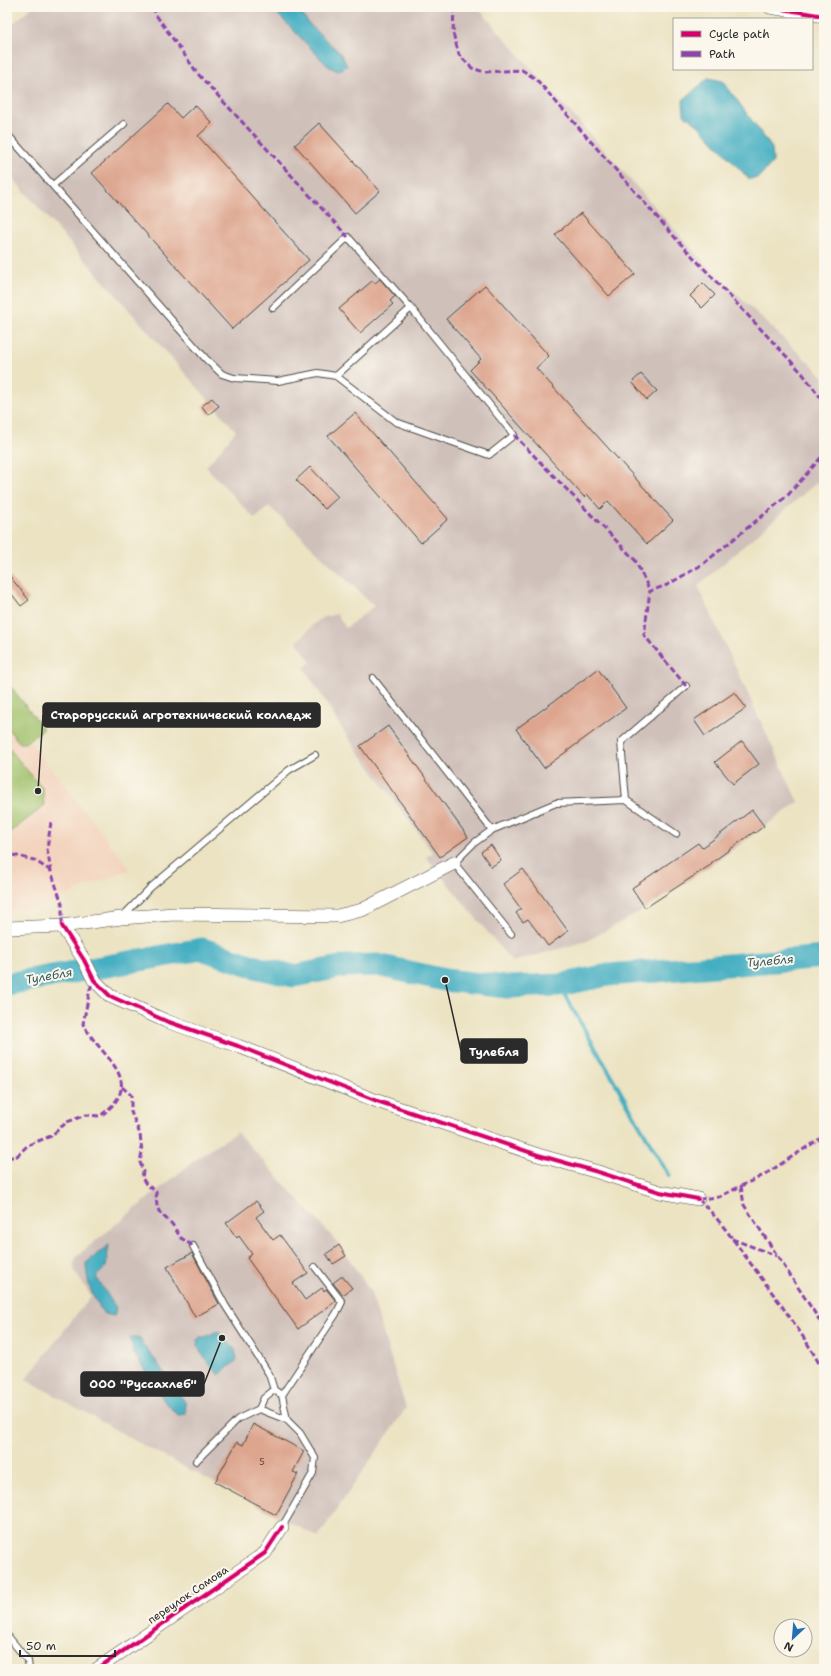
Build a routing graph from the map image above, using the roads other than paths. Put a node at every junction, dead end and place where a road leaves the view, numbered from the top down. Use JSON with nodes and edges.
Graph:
{"nodes":[{"id":1,"x":770,"y":7,"type":"edge"},
{"id":2,"x":824,"y":16,"type":"edge"},
{"id":3,"x":124,"y":124,"type":"dead end"},
{"id":4,"x":7,"y":134,"type":"edge"},
{"id":5,"x":53,"y":184,"type":"junction"},
{"id":6,"x":272,"y":308,"type":"dead end"},
{"id":7,"x":411,"y":308,"type":"junction"},
{"id":8,"x":336,"y":376,"type":"junction"},
{"id":9,"x":373,"y":678,"type":"dead end"},
{"id":10,"x":686,"y":686,"type":"dead end"},
{"id":11,"x":315,"y":755,"type":"dead end"},
{"id":12,"x":626,"y":800,"type":"junction"},
{"id":13,"x":492,"y":830,"type":"junction"},
{"id":14,"x":676,"y":834,"type":"dead end"},
{"id":15,"x":454,"y":863,"type":"junction"},
{"id":16,"x":121,"y":918,"type":"junction"},
{"id":17,"x":62,"y":926,"type":"junction"},
{"id":18,"x":7,"y":928,"type":"edge"},
{"id":19,"x":511,"y":934,"type":"dead end"},
{"id":20,"x":698,"y":1199,"type":"dead end"},
{"id":21,"x":194,"y":1246,"type":"dead end"},
{"id":22,"x":315,"y":1267,"type":"dead end"},
{"id":23,"x":274,"y":1390,"type":"junction"},
{"id":24,"x":282,"y":1395,"type":"junction"},
{"id":25,"x":259,"y":1409,"type":"junction"},
{"id":26,"x":287,"y":1420,"type":"junction"},
{"id":27,"x":196,"y":1461,"type":"dead end"},
{"id":28,"x":282,"y":1527,"type":"joint"},
{"id":29,"x":7,"y":1635,"type":"edge"},
{"id":30,"x":29,"y":1669,"type":"edge"},
{"id":31,"x":97,"y":1669,"type":"edge"}],
"edges":[{"from":1,"to":2,"type":"street"},
{"from":3,"to":5,"type":"lane"},
{"from":4,"to":5,"type":"lane"},
{"from":5,"to":8,"type":"lane"},
{"from":6,"to":7,"type":"lane"},
{"from":7,"to":8,"type":"lane"},
{"from":7,"to":8,"type":"lane"},
{"from":9,"to":13,"type":"lane"},
{"from":10,"to":12,"type":"lane"},
{"from":11,"to":16,"type":"lane"},
{"from":12,"to":13,"type":"lane"},
{"from":12,"to":14,"type":"lane"},
{"from":13,"to":15,"type":"lane"},
{"from":15,"to":16,"type":"street"},
{"from":15,"to":19,"type":"lane"},
{"from":16,"to":17,"type":"street"},
{"from":17,"to":18,"type":"street"},
{"from":17,"to":20,"type":"street"},
{"from":21,"to":23,"type":"lane"},
{"from":22,"to":24,"type":"lane"},
{"from":23,"to":24,"type":"lane"},
{"from":23,"to":25,"type":"lane"},
{"from":24,"to":26,"type":"lane"},
{"from":25,"to":26,"type":"lane"},
{"from":25,"to":27,"type":"lane"},
{"from":26,"to":28,"type":"lane"},
{"from":28,"to":31,"type":"street","name":"переулок Сомова"},
{"from":29,"to":30,"type":"lane"}]}
